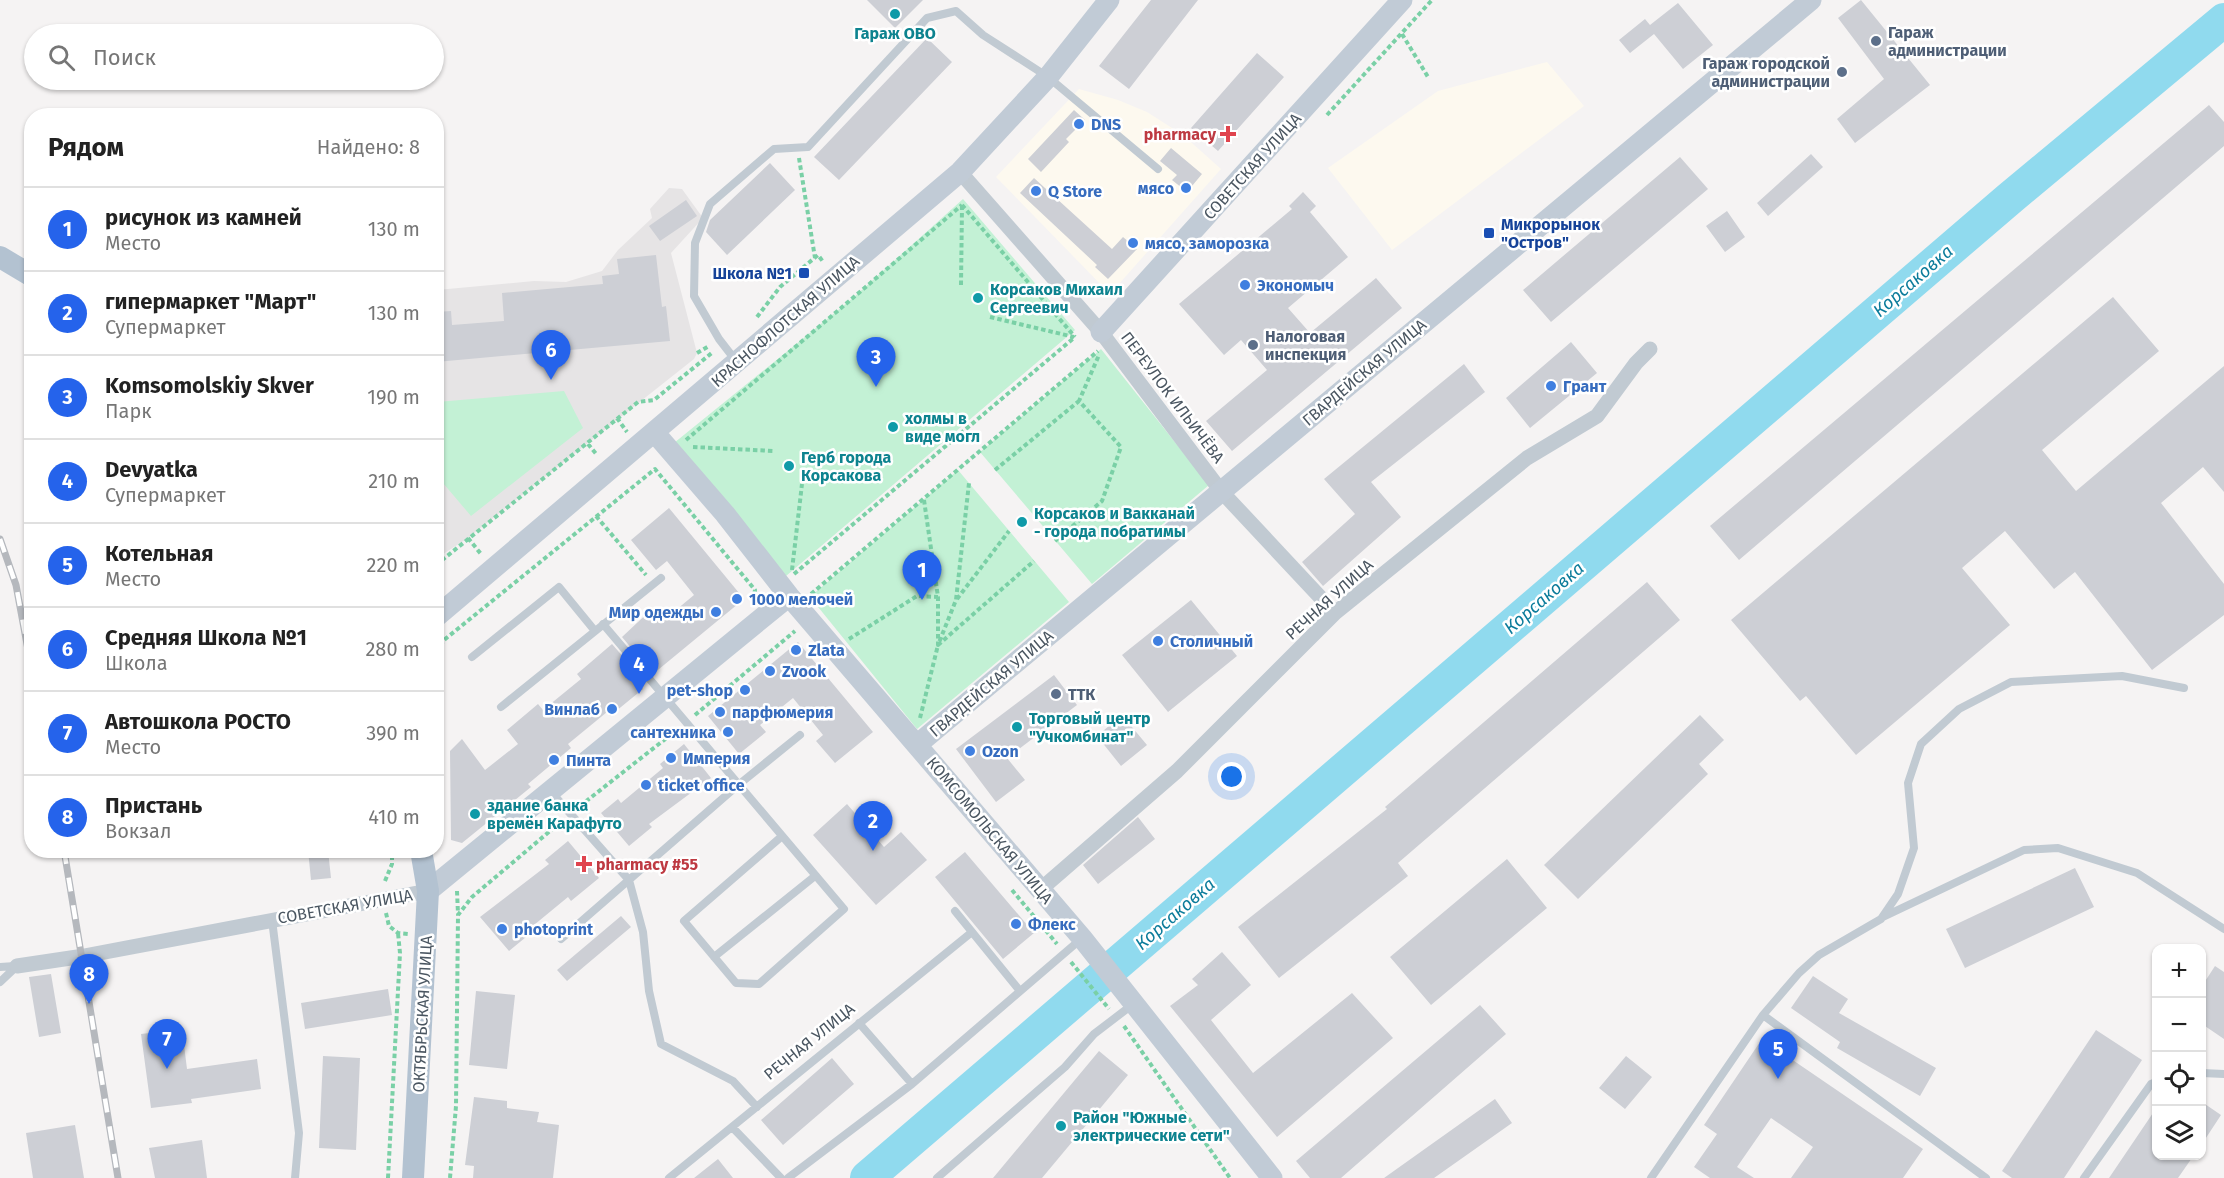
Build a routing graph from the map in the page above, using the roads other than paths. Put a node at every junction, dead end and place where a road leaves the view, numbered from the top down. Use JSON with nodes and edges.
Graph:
{"nodes":[{"id":1,"x":1109,"y":0,"type":"edge"},
{"id":2,"x":1402,"y":0,"type":"edge"},
{"id":3,"x":1788,"y":0,"type":"edge"},
{"id":4,"x":1810,"y":0,"type":"edge"},
{"id":5,"x":1776,"y":30,"type":"junction"},
{"id":6,"x":1048,"y":77,"type":"junction"},
{"id":7,"x":1158,"y":169,"type":"dead end"},
{"id":8,"x":960,"y":172,"type":"junction"},
{"id":9,"x":0,"y":256,"type":"edge"},
{"id":10,"x":24,"y":271,"type":"edge"},
{"id":11,"x":1101,"y":332,"type":"junction"},
{"id":12,"x":1650,"y":349,"type":"dead end"},
{"id":13,"x":737,"y":362,"type":"junction"},
{"id":14,"x":655,"y":433,"type":"junction"},
{"id":15,"x":1221,"y":491,"type":"junction"},
{"id":16,"x":661,"y":578,"type":"dead end"},
{"id":17,"x":796,"y":590,"type":"junction"},
{"id":18,"x":444,"y":610,"type":"edge"},
{"id":19,"x":1335,"y":613,"type":"junction"},
{"id":20,"x":603,"y":624,"type":"junction"},
{"id":21,"x":595,"y":631,"type":"junction"},
{"id":22,"x":472,"y":657,"type":"dead end"},
{"id":23,"x":2184,"y":688,"type":"dead end"},
{"id":24,"x":665,"y":698,"type":"junction"},
{"id":25,"x":501,"y":707,"type":"dead end"},
{"id":26,"x":800,"y":735,"type":"dead end"},
{"id":27,"x":918,"y":737,"type":"junction"},
{"id":28,"x":737,"y":786,"type":"junction"},
{"id":29,"x":551,"y":791,"type":"junction"},
{"id":30,"x":781,"y":837,"type":"junction"},
{"id":31,"x":422,"y":858,"type":"edge"},
{"id":32,"x":815,"y":876,"type":"junction"},
{"id":33,"x":629,"y":880,"type":"junction"},
{"id":34,"x":1041,"y":889,"type":"junction"},
{"id":35,"x":428,"y":891,"type":"junction"},
{"id":36,"x":955,"y":911,"type":"dead end"},
{"id":37,"x":1881,"y":919,"type":"junction"},
{"id":38,"x":272,"y":920,"type":"junction"},
{"id":39,"x":2224,"y":929,"type":"edge"},
{"id":40,"x":972,"y":932,"type":"junction"},
{"id":41,"x":1082,"y":938,"type":"junction"},
{"id":42,"x":561,"y":939,"type":"dead end"},
{"id":43,"x":714,"y":957,"type":"junction"},
{"id":44,"x":17,"y":966,"type":"junction"},
{"id":45,"x":0,"y":967,"type":"edge"},
{"id":46,"x":0,"y":981,"type":"edge"},
{"id":47,"x":1020,"y":991,"type":"junction"},
{"id":48,"x":1130,"y":996,"type":"junction"},
{"id":49,"x":1763,"y":1015,"type":"junction"},
{"id":50,"x":859,"y":1023,"type":"junction"},
{"id":51,"x":2206,"y":1073,"type":"edge"},
{"id":52,"x":2224,"y":1074,"type":"edge"},
{"id":53,"x":912,"y":1084,"type":"junction"},
{"id":54,"x":2152,"y":1084,"type":"edge"},
{"id":55,"x":757,"y":1107,"type":"junction"},
{"id":56,"x":732,"y":1127,"type":"junction"},
{"id":57,"x":295,"y":1178,"type":"edge"},
{"id":58,"x":413,"y":1178,"type":"edge"},
{"id":59,"x":669,"y":1178,"type":"edge"},
{"id":60,"x":781,"y":1178,"type":"edge"},
{"id":61,"x":788,"y":1178,"type":"edge"},
{"id":62,"x":937,"y":1178,"type":"edge"},
{"id":63,"x":1272,"y":1178,"type":"edge"},
{"id":64,"x":1651,"y":1178,"type":"edge"},
{"id":65,"x":1986,"y":1178,"type":"edge"},
{"id":66,"x":2084,"y":1178,"type":"edge"}],
"edges":[{"from":1,"to":6,"type":"main road","name":"КРАСНОФЛОТСКАЯ УЛИЦА"},
{"from":2,"to":11,"type":"main road","name":"СОВЕТСКАЯ УЛИЦА"},
{"from":3,"to":5,"type":"main road"},
{"from":4,"to":5,"type":"main road","name":"ГВАРДЕЙСКАЯ УЛИЦА"},
{"from":5,"to":15,"type":"main road","name":"ГВАРДЕЙСКАЯ УЛИЦА"},
{"from":6,"to":7,"type":"lane"},
{"from":6,"to":8,"type":"main road","name":"КРАСНОФЛОТСКАЯ УЛИЦА"},
{"from":6,"to":13,"type":"lane"},
{"from":8,"to":11,"type":"street","name":"ПЕРЕУЛОК ИЛЬИЧЁВА"},
{"from":8,"to":13,"type":"main road","name":"КРАСНОФЛОТСКАЯ УЛИЦА"},
{"from":9,"to":10,"type":"main road"},
{"from":11,"to":15,"type":"street","name":"ПЕРЕУЛОК ИЛЬИЧЁВА"},
{"from":12,"to":19,"type":"street","name":"РЕЧНАЯ УЛИЦА"},
{"from":13,"to":14,"type":"main road","name":"КРАСНОФЛОТСКАЯ УЛИЦА"},
{"from":14,"to":17,"type":"main road","name":"КОМСОМОЛЬСКАЯ УЛИЦА"},
{"from":14,"to":18,"type":"main road","name":"КРАСНОФЛОТСКАЯ УЛИЦА"},
{"from":15,"to":19,"type":"street","name":"ПЕРЕУЛОК ИЛЬИЧЁВА"},
{"from":15,"to":27,"type":"main road","name":"ГВАРДЕЙСКАЯ УЛИЦА"},
{"from":16,"to":20,"type":"lane"},
{"from":17,"to":24,"type":"main road","name":"СОВЕТСКАЯ УЛИЦА"},
{"from":17,"to":27,"type":"main road","name":"КОМСОМОЛЬСКАЯ УЛИЦА"},
{"from":19,"to":34,"type":"street","name":"РЕЧНАЯ УЛИЦА"},
{"from":20,"to":21,"type":"lane"},
{"from":20,"to":24,"type":"lane"},
{"from":21,"to":22,"type":"lane"},
{"from":21,"to":25,"type":"lane"},
{"from":23,"to":37,"type":"lane"},
{"from":24,"to":28,"type":"lane"},
{"from":24,"to":29,"type":"main road","name":"СОВЕТСКАЯ УЛИЦА"},
{"from":26,"to":28,"type":"lane"},
{"from":27,"to":34,"type":"main road","name":"КОМСОМОЛЬСКАЯ УЛИЦА"},
{"from":28,"to":30,"type":"lane"},
{"from":28,"to":33,"type":"lane"},
{"from":29,"to":33,"type":"lane"},
{"from":29,"to":35,"type":"main road","name":"СОВЕТСКАЯ УЛИЦА"},
{"from":30,"to":32,"type":"lane"},
{"from":30,"to":43,"type":"lane"},
{"from":31,"to":35,"type":"main road","name":"ОКТЯБРЬСКАЯ УЛИЦА"},
{"from":32,"to":43,"type":"lane"},
{"from":32,"to":43,"type":"lane"},
{"from":33,"to":42,"type":"lane"},
{"from":33,"to":55,"type":"lane"},
{"from":34,"to":41,"type":"main road","name":"КОМСОМОЛЬСКАЯ УЛИЦА"},
{"from":35,"to":38,"type":"street","name":"СОВЕТСКАЯ УЛИЦА"},
{"from":35,"to":58,"type":"main road","name":"ОКТЯБРЬСКАЯ УЛИЦА"},
{"from":36,"to":40,"type":"lane"},
{"from":37,"to":39,"type":"lane"},
{"from":37,"to":49,"type":"lane"},
{"from":38,"to":44,"type":"street","name":"СОВЕТСКАЯ УЛИЦА"},
{"from":38,"to":57,"type":"lane"},
{"from":40,"to":47,"type":"lane"},
{"from":40,"to":50,"type":"lane","name":"РЕЧНАЯ УЛИЦА"},
{"from":41,"to":47,"type":"lane"},
{"from":41,"to":48,"type":"main road","name":"КОМСОМОЛЬСКАЯ УЛИЦА"},
{"from":44,"to":45,"type":"lane"},
{"from":44,"to":46,"type":"lane"},
{"from":47,"to":53,"type":"lane"},
{"from":48,"to":62,"type":"lane"},
{"from":48,"to":63,"type":"main road","name":"КОМСОМОЛЬСКАЯ УЛИЦА"},
{"from":49,"to":64,"type":"lane"},
{"from":49,"to":65,"type":"lane"},
{"from":50,"to":53,"type":"lane"},
{"from":50,"to":55,"type":"lane","name":"РЕЧНАЯ УЛИЦА"},
{"from":51,"to":52,"type":"lane"},
{"from":53,"to":61,"type":"lane"},
{"from":54,"to":66,"type":"lane"},
{"from":55,"to":56,"type":"lane","name":"РЕЧНАЯ УЛИЦА"},
{"from":56,"to":59,"type":"lane","name":"РЕЧНАЯ УЛИЦА"},
{"from":56,"to":60,"type":"lane"}]}
